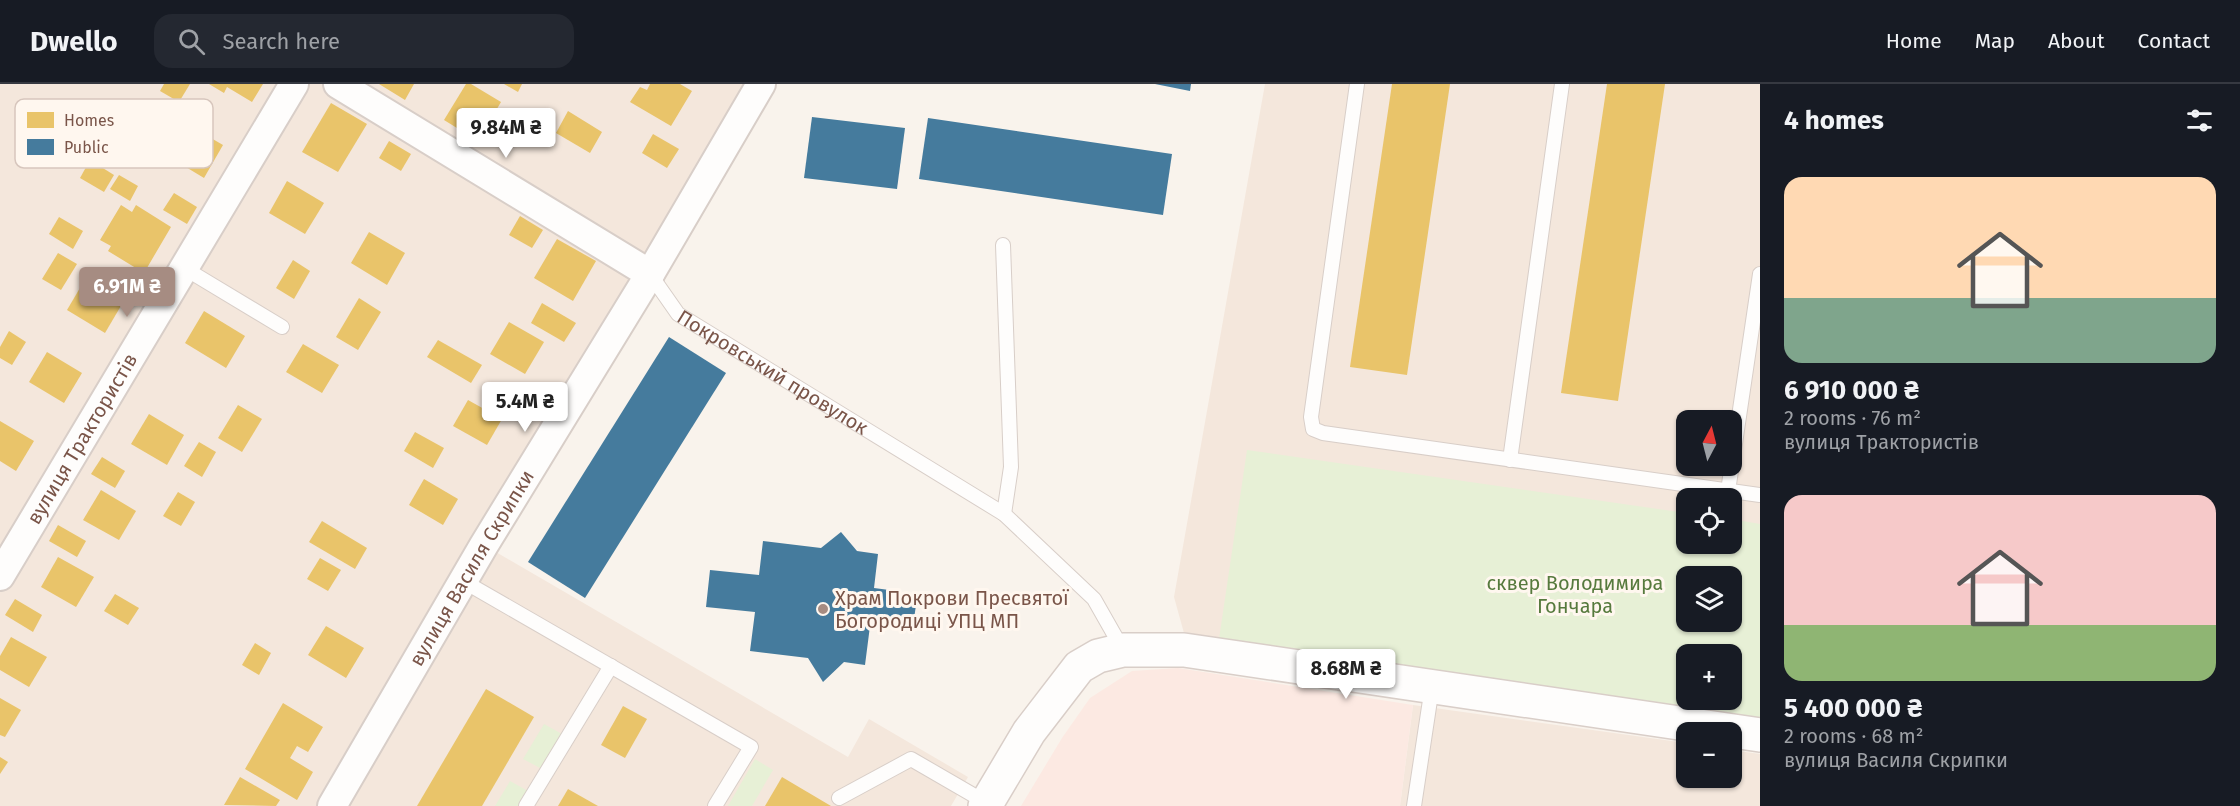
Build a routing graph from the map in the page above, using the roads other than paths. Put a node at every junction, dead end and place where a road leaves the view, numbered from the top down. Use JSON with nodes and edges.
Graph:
{"nodes":[{"id":1,"x":294,"y":84,"type":"edge"},
{"id":2,"x":338,"y":84,"type":"edge"},
{"id":3,"x":761,"y":84,"type":"edge"},
{"id":4,"x":1357,"y":84,"type":"edge"},
{"id":5,"x":1562,"y":84,"type":"edge"},
{"id":6,"x":1003,"y":245,"type":"dead end"},
{"id":7,"x":184,"y":268,"type":"junction"},
{"id":8,"x":650,"y":274,"type":"junction"},
{"id":9,"x":1760,"y":274,"type":"edge"},
{"id":10,"x":282,"y":327,"type":"dead end"},
{"id":11,"x":1510,"y":460,"type":"junction"},
{"id":12,"x":1707,"y":488,"type":"edge"},
{"id":13,"x":1728,"y":488,"type":"edge"},
{"id":14,"x":1742,"y":493,"type":"edge"},
{"id":15,"x":1760,"y":495,"type":"edge"},
{"id":16,"x":1004,"y":514,"type":"junction"},
{"id":17,"x":0,"y":576,"type":"edge"},
{"id":18,"x":463,"y":581,"type":"junction"},
{"id":19,"x":1123,"y":650,"type":"junction"},
{"id":20,"x":611,"y":666,"type":"junction"},
{"id":21,"x":1432,"y":687,"type":"junction"},
{"id":22,"x":1760,"y":735,"type":"edge"},
{"id":23,"x":839,"y":798,"type":"dead end"},
{"id":24,"x":986,"y":804,"type":"edge"},
{"id":25,"x":332,"y":806,"type":"edge"},
{"id":26,"x":526,"y":806,"type":"edge"},
{"id":27,"x":715,"y":806,"type":"edge"},
{"id":28,"x":1414,"y":806,"type":"edge"}],
"edges":[{"from":1,"to":7,"type":"street","name":"вулиця Трактористів"},
{"from":2,"to":8,"type":"street","name":"Покровський провулок"},
{"from":3,"to":8,"type":"street","name":"вулиця Василя Скрипки"},
{"from":4,"to":11,"type":"lane"},
{"from":5,"to":11,"type":"lane"},
{"from":6,"to":16,"type":"lane"},
{"from":7,"to":10,"type":"lane"},
{"from":7,"to":17,"type":"street","name":"вулиця Трактористів"},
{"from":8,"to":16,"type":"lane","name":"Покровський провулок"},
{"from":8,"to":18,"type":"street","name":"вулиця Василя Скрипки"},
{"from":9,"to":13,"type":"lane"},
{"from":11,"to":12,"type":"lane"},
{"from":14,"to":15,"type":"lane"},
{"from":16,"to":19,"type":"lane","name":"Покровський провулок"},
{"from":18,"to":20,"type":"lane"},
{"from":18,"to":25,"type":"street","name":"вулиця Василя Скрипки"},
{"from":19,"to":21,"type":"street"},
{"from":19,"to":24,"type":"street"},
{"from":20,"to":26,"type":"lane"},
{"from":20,"to":27,"type":"lane"},
{"from":21,"to":22,"type":"street"},
{"from":21,"to":28,"type":"lane"},
{"from":23,"to":24,"type":"lane"}]}
